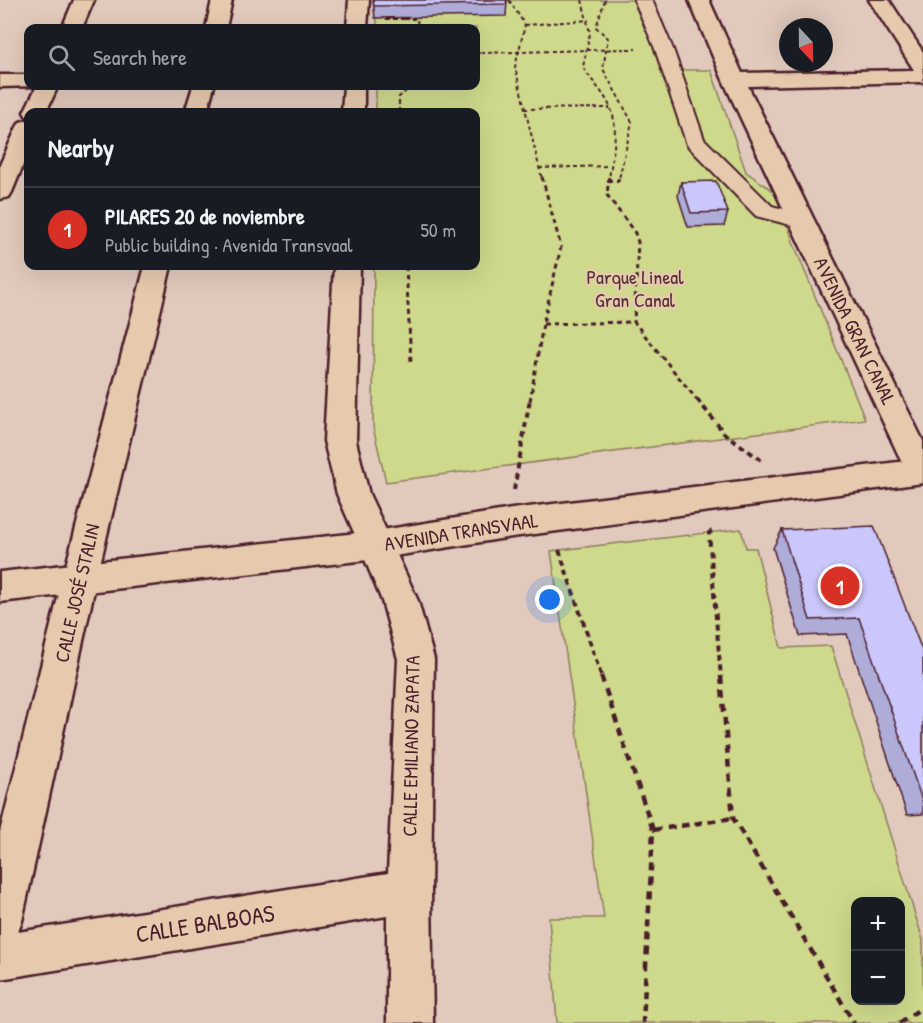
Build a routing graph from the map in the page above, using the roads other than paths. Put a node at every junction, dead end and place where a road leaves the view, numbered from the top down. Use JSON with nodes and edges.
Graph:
{"nodes":[{"id":1,"x":84,"y":0,"type":"edge"},
{"id":2,"x":222,"y":0,"type":"edge"},
{"id":3,"x":358,"y":0,"type":"edge"},
{"id":4,"x":643,"y":0,"type":"edge"},
{"id":5,"x":699,"y":0,"type":"edge"},
{"id":6,"x":879,"y":0,"type":"edge"},
{"id":7,"x":74,"y":24,"type":"edge"},
{"id":8,"x":217,"y":24,"type":"edge"},
{"id":9,"x":357,"y":24,"type":"edge"},
{"id":10,"x":923,"y":68,"type":"edge"},
{"id":11,"x":923,"y":76,"type":"edge"},
{"id":12,"x":734,"y":80,"type":"junction"},
{"id":13,"x":0,"y":81,"type":"edge"},
{"id":14,"x":24,"y":81,"type":"edge"},
{"id":15,"x":45,"y":90,"type":"edge"},
{"id":16,"x":202,"y":90,"type":"edge"},
{"id":17,"x":354,"y":90,"type":"edge"},
{"id":18,"x":37,"y":108,"type":"edge"},
{"id":19,"x":197,"y":108,"type":"edge"},
{"id":20,"x":353,"y":108,"type":"edge"},
{"id":21,"x":24,"y":136,"type":"edge"},
{"id":22,"x":0,"y":192,"type":"edge"},
{"id":23,"x":802,"y":221,"type":"junction"},
{"id":24,"x":157,"y":270,"type":"edge"},
{"id":25,"x":347,"y":270,"type":"edge"},
{"id":26,"x":923,"y":471,"type":"edge"},
{"id":27,"x":376,"y":545,"type":"junction"},
{"id":28,"x":80,"y":577,"type":"junction"},
{"id":29,"x":0,"y":587,"type":"edge"},
{"id":30,"x":409,"y":891,"type":"junction"},
{"id":31,"x":0,"y":921,"type":"edge"},
{"id":32,"x":0,"y":957,"type":"edge"},
{"id":33,"x":410,"y":1023,"type":"edge"}],
"edges":[{"from":1,"to":7,"type":"street"},
{"from":2,"to":8,"type":"street"},
{"from":3,"to":9,"type":"street"},
{"from":4,"to":23,"type":"street"},
{"from":5,"to":12,"type":"street","name":"AVENIDA GRAN CANAL"},
{"from":6,"to":10,"type":"street"},
{"from":11,"to":12,"type":"street"},
{"from":12,"to":23,"type":"street","name":"AVENIDA GRAN CANAL"},
{"from":13,"to":14,"type":"street"},
{"from":15,"to":18,"type":"street"},
{"from":16,"to":19,"type":"street"},
{"from":17,"to":20,"type":"street"},
{"from":21,"to":22,"type":"street"},
{"from":23,"to":26,"type":"street","name":"AVENIDA GRAN CANAL"},
{"from":24,"to":28,"type":"street","name":"CALLE JOSÉ STALIN"},
{"from":25,"to":27,"type":"street","name":"CALLE EMILIANO ZAPATA"},
{"from":26,"to":27,"type":"street","name":"AVENIDA TRANSVAAL"},
{"from":27,"to":28,"type":"street","name":"AVENIDA TRANSVAAL"},
{"from":27,"to":30,"type":"street","name":"CALLE EMILIANO ZAPATA"},
{"from":28,"to":29,"type":"street","name":"AVENIDA TRANSVAAL"},
{"from":28,"to":31,"type":"street","name":"CALLE JOSÉ STALIN"},
{"from":30,"to":32,"type":"street","name":"CALLE BALBOAS"},
{"from":30,"to":33,"type":"street","name":"CALLE EMILIANO ZAPATA"}]}
